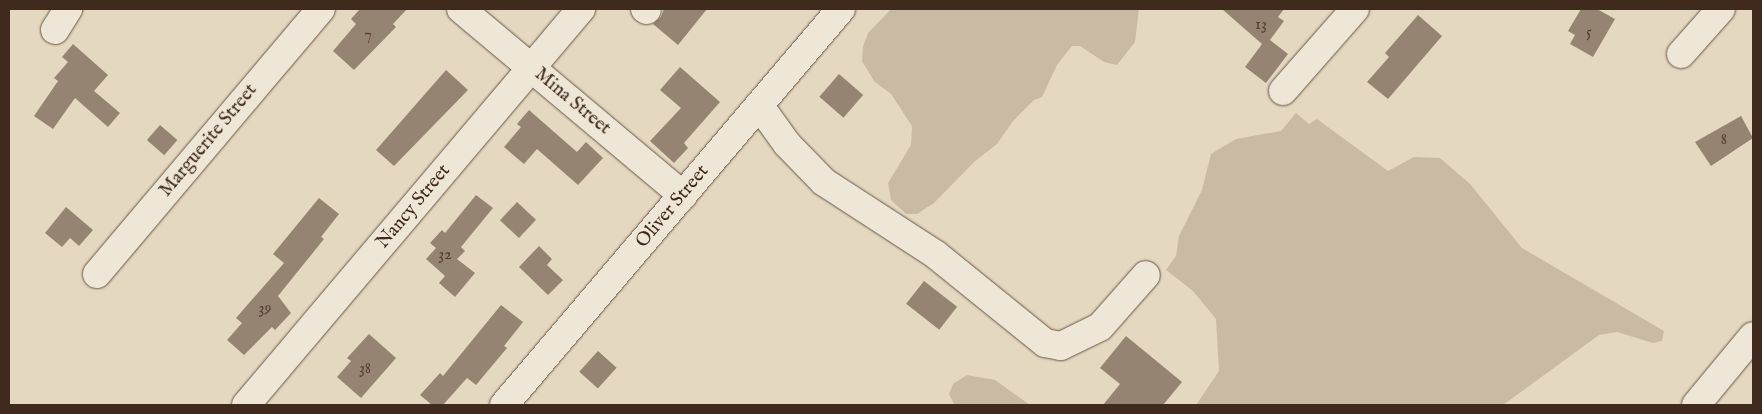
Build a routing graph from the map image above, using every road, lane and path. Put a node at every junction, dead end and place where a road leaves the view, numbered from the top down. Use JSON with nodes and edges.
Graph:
{"nodes":[{"id":1,"x":321,"y":9,"type":"edge"},
{"id":2,"x":461,"y":9,"type":"edge"},
{"id":3,"x":582,"y":9,"type":"edge"},
{"id":4,"x":841,"y":9,"type":"edge"},
{"id":5,"x":1355,"y":9,"type":"edge"},
{"id":6,"x":1721,"y":9,"type":"edge"},
{"id":7,"x":1681,"y":54,"type":"dead end"},
{"id":8,"x":532,"y":68,"type":"junction"},
{"id":9,"x":1283,"y":92,"type":"dead end"},
{"id":10,"x":759,"y":105,"type":"junction"},
{"id":11,"x":683,"y":195,"type":"junction"},
{"id":12,"x":97,"y":274,"type":"dead end"},
{"id":13,"x":1146,"y":275,"type":"dead end"},
{"id":14,"x":1753,"y":336,"type":"edge"},
{"id":15,"x":246,"y":405,"type":"edge"},
{"id":16,"x":504,"y":405,"type":"edge"},
{"id":17,"x":1696,"y":405,"type":"edge"}],
"edges":[{"from":1,"to":12,"type":"street","name":"Marguerite Street"},
{"from":2,"to":8,"type":"street","name":"Mina Street"},
{"from":3,"to":8,"type":"street","name":"Nancy Street"},
{"from":4,"to":10,"type":"street","name":"Oliver Street"},
{"from":5,"to":9,"type":"street"},
{"from":6,"to":7,"type":"street"},
{"from":8,"to":11,"type":"street","name":"Mina Street"},
{"from":8,"to":15,"type":"street","name":"Nancy Street"},
{"from":10,"to":11,"type":"street","name":"Oliver Street"},
{"from":10,"to":13,"type":"street"},
{"from":11,"to":16,"type":"street","name":"Oliver Street"},
{"from":14,"to":17,"type":"street"}]}
